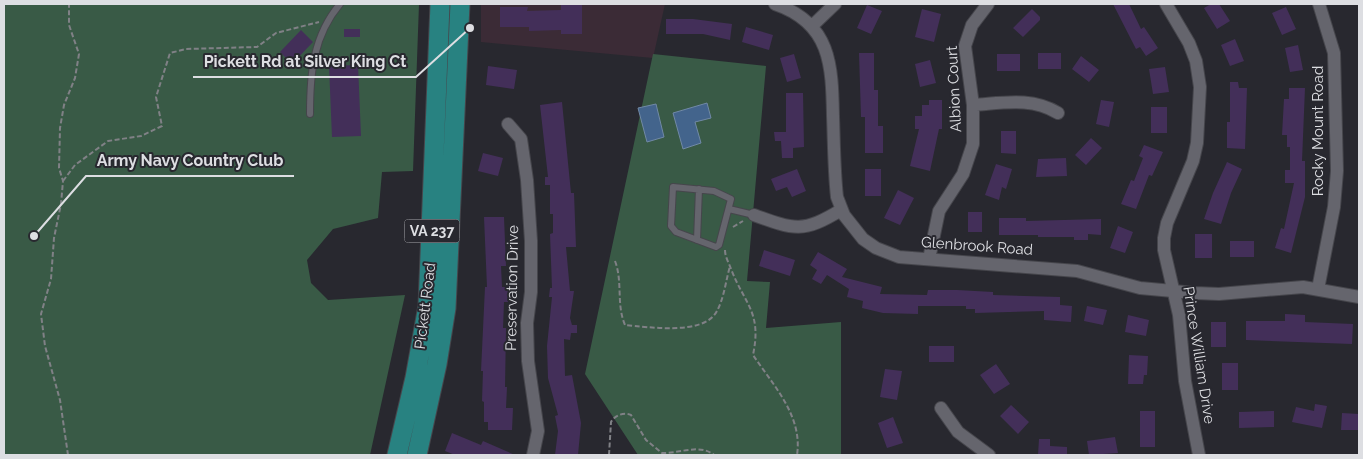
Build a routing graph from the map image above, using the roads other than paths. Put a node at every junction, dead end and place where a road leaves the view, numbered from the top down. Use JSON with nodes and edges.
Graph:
{"nodes":[{"id":1,"x":340,"y":4,"type":"edge"},
{"id":2,"x":440,"y":4,"type":"edge"},
{"id":3,"x":460,"y":4,"type":"edge"},
{"id":4,"x":774,"y":4,"type":"edge"},
{"id":5,"x":835,"y":4,"type":"edge"},
{"id":6,"x":988,"y":4,"type":"edge"},
{"id":7,"x":1166,"y":4,"type":"edge"},
{"id":8,"x":1319,"y":4,"type":"edge"},
{"id":9,"x":812,"y":26,"type":"junction"},
{"id":10,"x":973,"y":105,"type":"junction"},
{"id":11,"x":1058,"y":113,"type":"dead end"},
{"id":12,"x":310,"y":114,"type":"dead end"},
{"id":13,"x":508,"y":124,"type":"dead end"},
{"id":14,"x":699,"y":190,"type":"junction"},
{"id":15,"x":729,"y":209,"type":"junction"},
{"id":16,"x":841,"y":210,"type":"junction"},
{"id":17,"x":754,"y":215,"type":"joint"},
{"id":18,"x":696,"y":240,"type":"junction"},
{"id":19,"x":929,"y":259,"type":"junction"},
{"id":20,"x":1318,"y":289,"type":"junction"},
{"id":21,"x":1174,"y":291,"type":"junction"},
{"id":22,"x":1359,"y":297,"type":"edge"},
{"id":23,"x":941,"y":408,"type":"dead end"},
{"id":24,"x":397,"y":455,"type":"edge"},
{"id":25,"x":417,"y":455,"type":"edge"},
{"id":26,"x":533,"y":455,"type":"edge"},
{"id":27,"x":989,"y":455,"type":"edge"},
{"id":28,"x":1198,"y":455,"type":"edge"}],
"edges":[{"from":1,"to":12,"type":"lane"},
{"from":2,"to":24,"type":"main road","name":"Pickett Road","number":"VA 237"},
{"from":3,"to":25,"type":"main road","name":"Pickett Road","number":"VA 237"},
{"from":4,"to":9,"type":"street","name":"Glenbrook Road"},
{"from":5,"to":9,"type":"street"},
{"from":6,"to":10,"type":"street","name":"Albion Court"},
{"from":7,"to":21,"type":"street","name":"Prince William Drive"},
{"from":8,"to":20,"type":"street","name":"Rocky Mount Road"},
{"from":9,"to":16,"type":"street","name":"Glenbrook Road"},
{"from":10,"to":11,"type":"street"},
{"from":10,"to":19,"type":"street","name":"Albion Court"},
{"from":13,"to":26,"type":"street","name":"Preservation Drive"},
{"from":14,"to":15,"type":"lane"},
{"from":14,"to":18,"type":"lane"},
{"from":14,"to":18,"type":"lane"},
{"from":15,"to":17,"type":"lane"},
{"from":15,"to":18,"type":"lane"},
{"from":16,"to":17,"type":"street"},
{"from":16,"to":19,"type":"street","name":"Glenbrook Road"},
{"from":19,"to":21,"type":"street","name":"Glenbrook Road"},
{"from":20,"to":21,"type":"street","name":"Glenbrook Road"},
{"from":20,"to":22,"type":"street","name":"Glenbrook Road"},
{"from":21,"to":28,"type":"street","name":"Prince William Drive"},
{"from":23,"to":27,"type":"street"}]}
